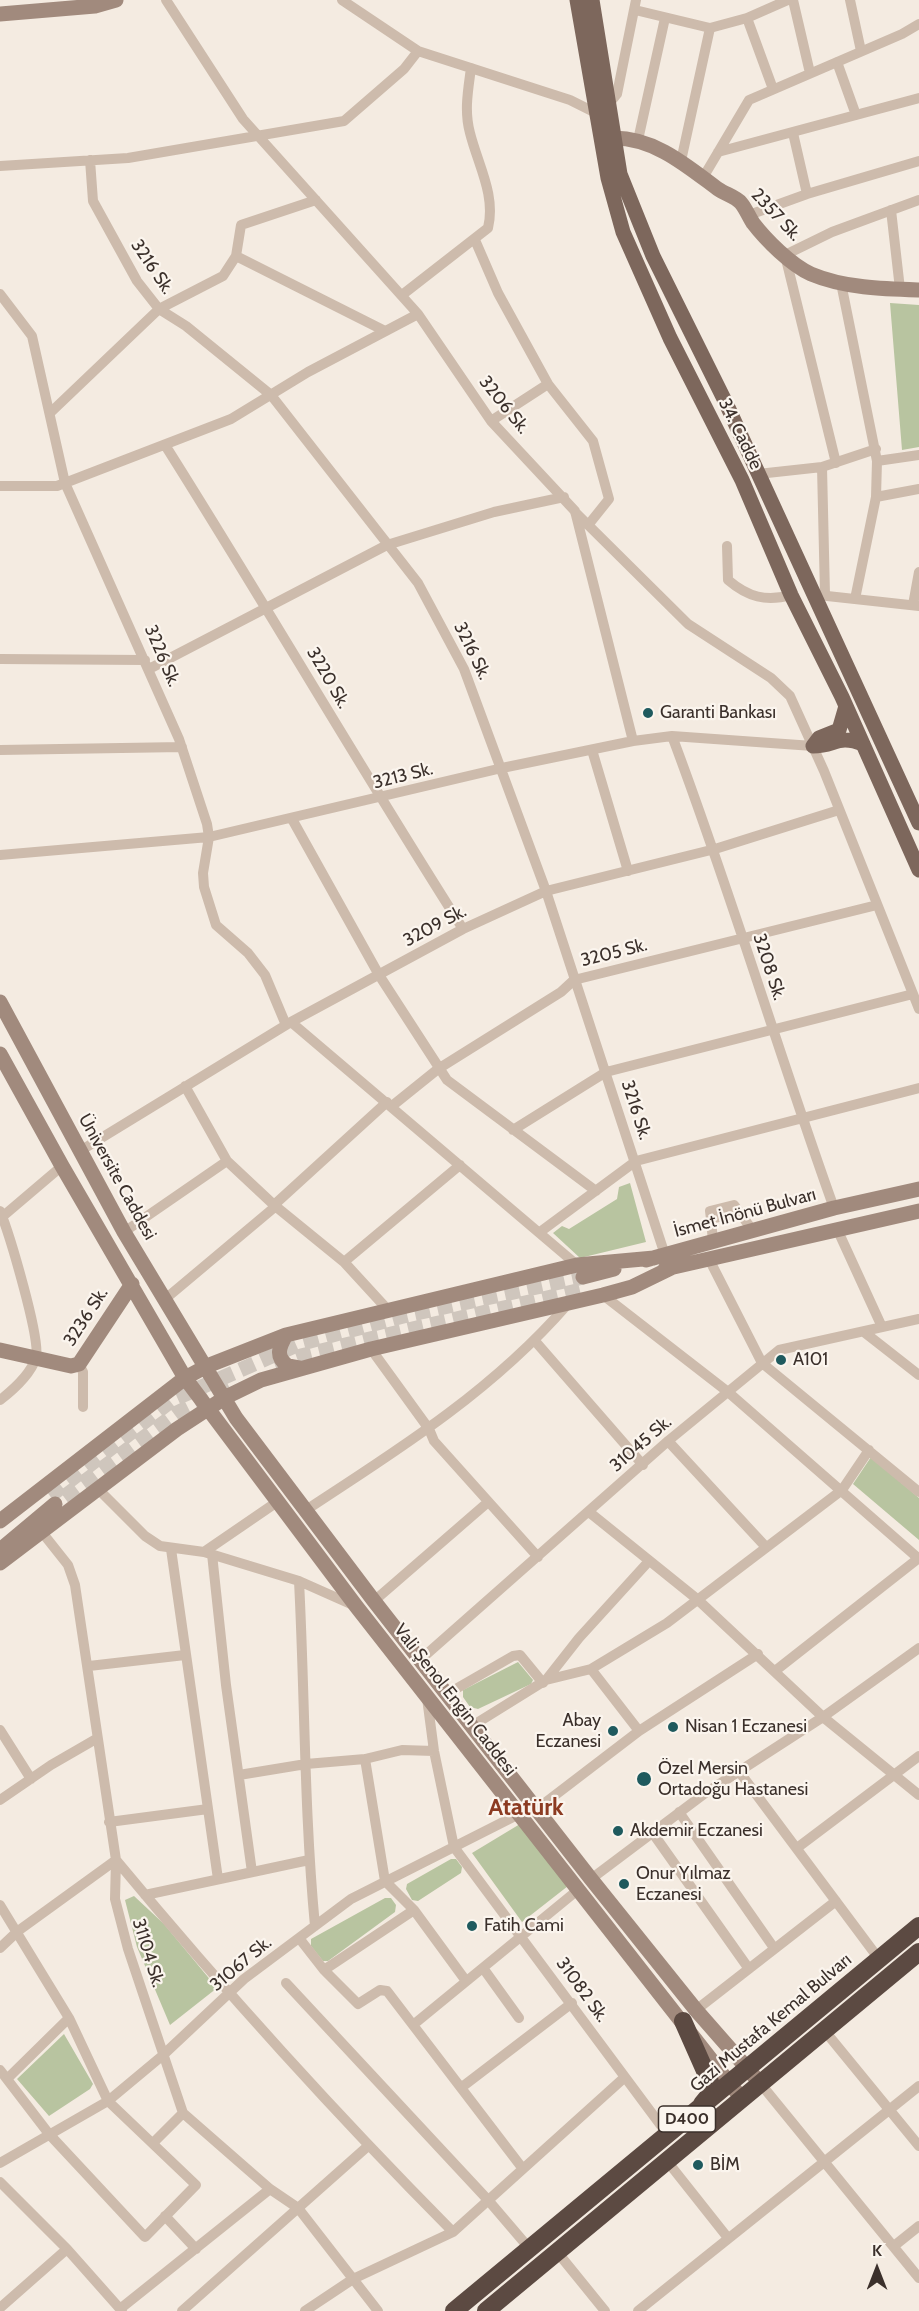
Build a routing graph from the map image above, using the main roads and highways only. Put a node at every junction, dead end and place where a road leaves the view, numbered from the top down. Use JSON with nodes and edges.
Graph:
{"nodes":[{"id":1,"x":116,"y":0,"type":"edge"},
{"id":2,"x":577,"y":0,"type":"edge"},
{"id":3,"x":592,"y":0,"type":"edge"},
{"id":4,"x":0,"y":14,"type":"edge"},
{"id":5,"x":614,"y":138,"type":"junction"},
{"id":6,"x":919,"y":290,"type":"edge"},
{"id":7,"x":846,"y":706,"type":"junction"},
{"id":8,"x":841,"y":734,"type":"junction"},
{"id":9,"x":863,"y":744,"type":"junction"},
{"id":10,"x":813,"y":746,"type":"road end"},
{"id":11,"x":919,"y":823,"type":"edge"},
{"id":12,"x":919,"y":870,"type":"edge"},
{"id":13,"x":0,"y":1002,"type":"edge"},
{"id":14,"x":0,"y":1054,"type":"edge"},
{"id":15,"x":919,"y":1189,"type":"edge"},
{"id":16,"x":919,"y":1211,"type":"edge"},
{"id":17,"x":664,"y":1260,"type":"junction"},
{"id":18,"x":132,"y":1284,"type":"junction"},
{"id":19,"x":286,"y":1335,"type":"junction"},
{"id":20,"x":0,"y":1350,"type":"edge"},
{"id":21,"x":207,"y":1366,"type":"junction"},
{"id":22,"x":300,"y":1368,"type":"junction"},
{"id":23,"x":185,"y":1378,"type":"junction"},
{"id":24,"x":226,"y":1397,"type":"junction"},
{"id":25,"x":208,"y":1409,"type":"junction"},
{"id":26,"x":0,"y":1521,"type":"edge"},
{"id":27,"x":0,"y":1536,"type":"edge"},
{"id":28,"x":0,"y":1550,"type":"edge"},
{"id":29,"x":0,"y":1563,"type":"edge"},
{"id":30,"x":919,"y":1926,"type":"edge"},
{"id":31,"x":919,"y":1952,"type":"edge"},
{"id":32,"x":690,"y":2016,"type":"junction"},
{"id":33,"x":747,"y":2069,"type":"junction"},
{"id":34,"x":730,"y":2083,"type":"junction"},
{"id":35,"x":760,"y":2084,"type":"junction"},
{"id":36,"x":742,"y":2098,"type":"junction"},
{"id":37,"x":696,"y":2112,"type":"junction"},
{"id":38,"x":491,"y":2309,"type":"edge"},
{"id":39,"x":454,"y":2311,"type":"edge"}],
"edges":[{"from":1,"to":4,"type":"main road"},
{"from":2,"to":7,"type":"main road","name":"34. Cadde"},
{"from":3,"to":5,"type":"main road","name":"34. Cadde"},
{"from":5,"to":6,"type":"main road","name":"2357 Sk."},
{"from":5,"to":11,"type":"main road","name":"34. Cadde"},
{"from":7,"to":8,"type":"main road"},
{"from":7,"to":9,"type":"main road","name":"34. Cadde"},
{"from":8,"to":9,"type":"main road"},
{"from":8,"to":10,"type":"main road"},
{"from":9,"to":12,"type":"main road","name":"34. Cadde"},
{"from":13,"to":21,"type":"main road","name":"Üniversite Caddesi"},
{"from":14,"to":18,"type":"main road"},
{"from":15,"to":17,"type":"main road","name":"İsmet İnönü Bulvarı"},
{"from":16,"to":17,"type":"main road","name":"İsmet İnönü Bulvarı"},
{"from":17,"to":19,"type":"main road","name":"İsmet İnönü Bulvarı"},
{"from":17,"to":22,"type":"main road"},
{"from":18,"to":20,"type":"main road","name":"3236 Sk."},
{"from":18,"to":23,"type":"main road"},
{"from":19,"to":21,"type":"main road","name":"İsmet İnönü Bulvarı"},
{"from":19,"to":22,"type":"main road"},
{"from":21,"to":23,"type":"main road","name":"İsmet İnönü Bulvarı"},
{"from":21,"to":24,"type":"main road","name":"Üniversite Caddesi"},
{"from":22,"to":24,"type":"main road"},
{"from":23,"to":25,"type":"main road","name":"Vali Şenol Engin Caddesi"},
{"from":23,"to":26,"type":"main road","name":"İsmet İnönü Bulvarı"},
{"from":24,"to":25,"type":"main road"},
{"from":24,"to":32,"type":"main road","name":"Vali Şenol Engin Caddesi"},
{"from":25,"to":29,"type":"main road"},
{"from":25,"to":32,"type":"main road","name":"Vali Şenol Engin Caddesi"},
{"from":27,"to":28,"type":"main road"},
{"from":30,"to":33,"type":"highway","name":"Gazi Mustafa Kemal Bulvarı","number":"D400"},
{"from":31,"to":35,"type":"highway","number":"D400"},
{"from":32,"to":33,"type":"main road","name":"Vali Şenol Engin Caddesi"},
{"from":32,"to":34,"type":"main road","name":"Vali Şenol Engin Caddesi"},
{"from":32,"to":37,"type":"highway"},
{"from":33,"to":34,"type":"highway","name":"Gazi Mustafa Kemal Bulvarı","number":"D400"},
{"from":33,"to":35,"type":"main road","name":"Vali Şenol Engin Caddesi"},
{"from":34,"to":36,"type":"main road","name":"Vali Şenol Engin Caddesi"},
{"from":34,"to":37,"type":"highway","name":"Gazi Mustafa Kemal Bulvarı","number":"D400"},
{"from":35,"to":36,"type":"highway","number":"D400"},
{"from":36,"to":38,"type":"highway","number":"D400"},
{"from":37,"to":39,"type":"highway","name":"Gazi Mustafa Kemal Bulvarı","number":"D400"}]}
